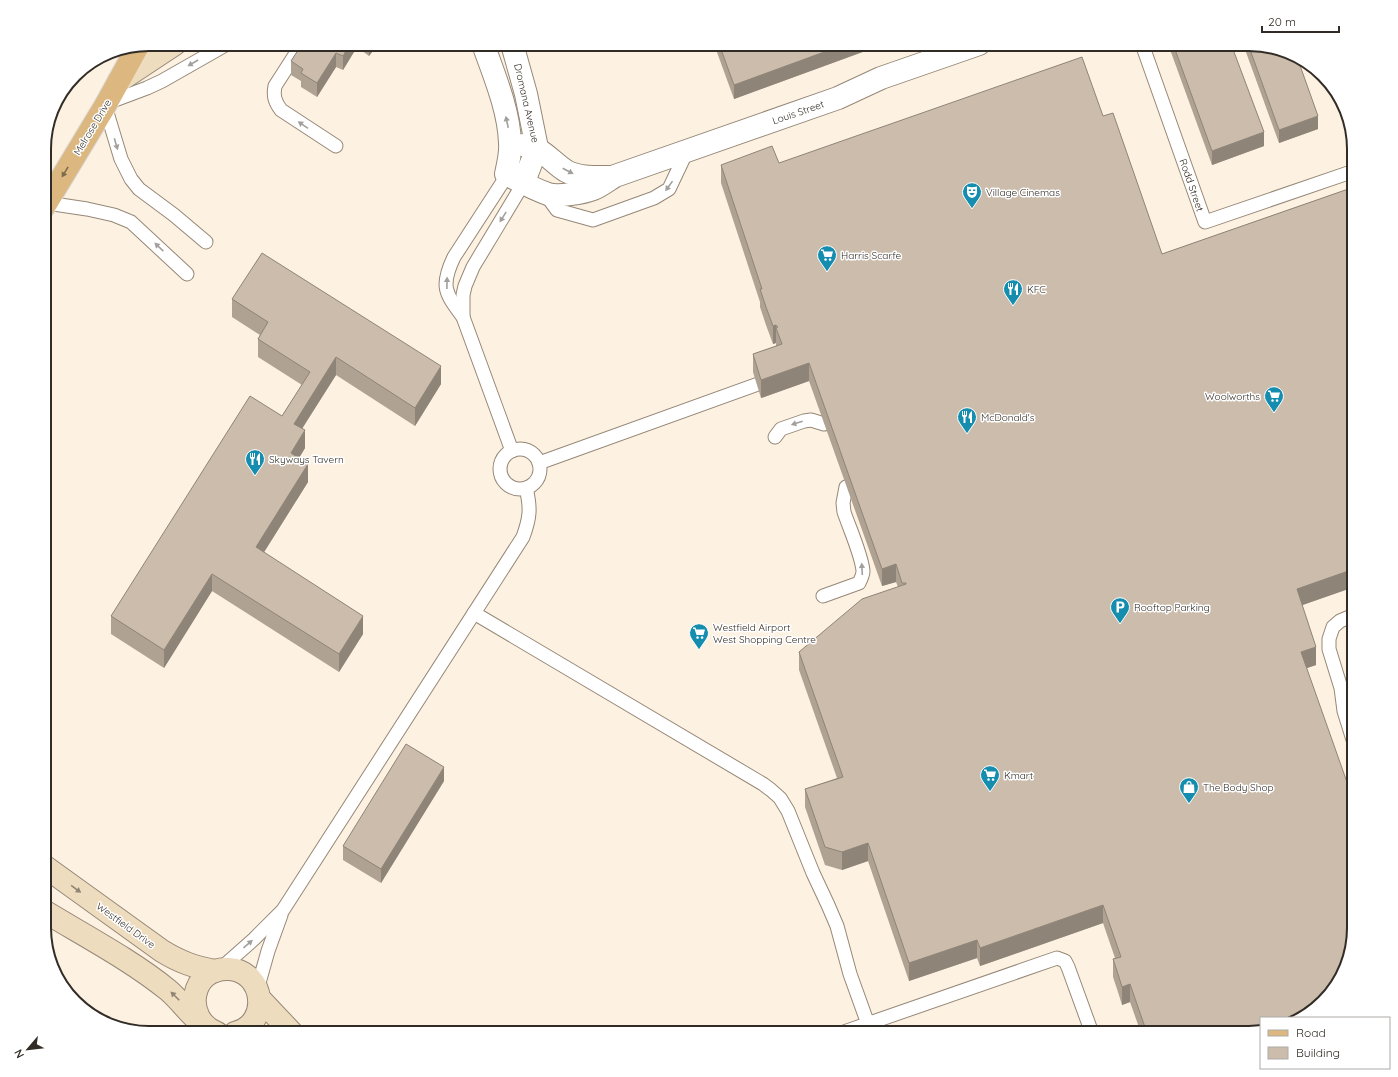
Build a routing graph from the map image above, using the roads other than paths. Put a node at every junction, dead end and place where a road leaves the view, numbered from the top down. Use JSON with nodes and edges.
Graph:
{"nodes":[{"id":1,"x":164,"y":51,"type":"edge"},
{"id":2,"x":215,"y":51,"type":"edge"},
{"id":3,"x":298,"y":51,"type":"edge"},
{"id":4,"x":485,"y":51,"type":"edge"},
{"id":5,"x":514,"y":51,"type":"edge"},
{"id":6,"x":1144,"y":51,"type":"edge"},
{"id":7,"x":135,"y":52,"type":"edge"},
{"id":8,"x":931,"y":52,"type":"edge"},
{"id":9,"x":119,"y":81,"type":"junction"},
{"id":10,"x":106,"y":104,"type":"junction"},
{"id":11,"x":511,"y":144,"type":"junction"},
{"id":12,"x":336,"y":146,"type":"dead end"},
{"id":13,"x":537,"y":148,"type":"junction"},
{"id":14,"x":687,"y":151,"type":"junction"},
{"id":15,"x":1347,"y":173,"type":"edge"},
{"id":16,"x":615,"y":176,"type":"junction"},
{"id":17,"x":515,"y":179,"type":"junction"},
{"id":18,"x":51,"y":197,"type":"edge"},
{"id":19,"x":553,"y":202,"type":"junction"},
{"id":20,"x":51,"y":205,"type":"edge"},
{"id":21,"x":206,"y":242,"type":"dead end"},
{"id":22,"x":187,"y":274,"type":"dead end"},
{"id":23,"x":463,"y":317,"type":"junction"},
{"id":24,"x":783,"y":375,"type":"edge"},
{"id":25,"x":824,"y":424,"type":"edge"},
{"id":26,"x":775,"y":437,"type":"dead end"},
{"id":27,"x":512,"y":451,"type":"junction"},
{"id":28,"x":539,"y":463,"type":"junction"},
{"id":29,"x":846,"y":486,"type":"edge"},
{"id":30,"x":526,"y":488,"type":"junction"},
{"id":31,"x":823,"y":596,"type":"dead end"},
{"id":32,"x":474,"y":613,"type":"junction"},
{"id":33,"x":1347,"y":618,"type":"edge"},
{"id":34,"x":1347,"y":721,"type":"edge"},
{"id":35,"x":51,"y":871,"type":"edge"},
{"id":36,"x":283,"y":910,"type":"junction"},
{"id":37,"x":51,"y":915,"type":"edge"},
{"id":38,"x":217,"y":970,"type":"junction"},
{"id":39,"x":258,"y":994,"type":"junction"},
{"id":40,"x":868,"y":1024,"type":"junction"},
{"id":41,"x":207,"y":1026,"type":"edge"},
{"id":42,"x":208,"y":1026,"type":"edge"},
{"id":43,"x":249,"y":1026,"type":"edge"},
{"id":44,"x":286,"y":1026,"type":"edge"},
{"id":45,"x":862,"y":1026,"type":"edge"},
{"id":46,"x":1089,"y":1026,"type":"edge"}],
"edges":[{"from":1,"to":9,"type":"main road"},
{"from":2,"to":10,"type":"lane","one_way":true},
{"from":12,"to":3,"type":"lane","one_way":true},
{"from":11,"to":4,"type":"street","one_way":true},
{"from":5,"to":13,"type":"street","name":"Dromana Avenue"},
{"from":6,"to":15,"type":"lane","name":"Rodd Street"},
{"from":7,"to":9,"type":"main road","name":"Melrose Drive"},
{"from":8,"to":14,"type":"street","name":"Louis Street"},
{"from":9,"to":10,"type":"main road","name":"Melrose Drive"},
{"from":10,"to":18,"type":"main road","name":"Melrose Drive","one_way":true},
{"from":10,"to":21,"type":"lane","one_way":true},
{"from":11,"to":13,"type":"street","name":"Louis Street"},
{"from":11,"to":17,"type":"street"},
{"from":13,"to":16,"type":"street","name":"Louis Street","one_way":true},
{"from":13,"to":17,"type":"street","name":"Dromana Avenue"},
{"from":14,"to":16,"type":"street","name":"Louis Street"},
{"from":14,"to":19,"type":"lane","one_way":true},
{"from":16,"to":19,"type":"street","name":"Louis Street"},
{"from":17,"to":19,"type":"street","name":"Louis Street"},
{"from":17,"to":23,"type":"lane","one_way":true},
{"from":23,"to":17,"type":"lane","one_way":true},
{"from":22,"to":20,"type":"lane","one_way":true},
{"from":23,"to":27,"type":"lane"},
{"from":24,"to":28,"type":"lane"},
{"from":25,"to":26,"type":"lane","one_way":true},
{"from":27,"to":28,"type":"lane"},
{"from":27,"to":30,"type":"lane"},
{"from":28,"to":30,"type":"lane"},
{"from":31,"to":29,"type":"lane","one_way":true},
{"from":30,"to":32,"type":"lane"},
{"from":32,"to":36,"type":"lane"},
{"from":32,"to":40,"type":"lane"},
{"from":33,"to":34,"type":"lane"},
{"from":35,"to":38,"type":"main road","name":"Westfield Drive","one_way":true},
{"from":38,"to":36,"type":"lane","one_way":true},
{"from":36,"to":39,"type":"lane"},
{"from":41,"to":37,"type":"main road","one_way":true},
{"from":38,"to":39,"type":"main road","name":"Westfield Drive"},
{"from":38,"to":42,"type":"main road"},
{"from":39,"to":43,"type":"main road"},
{"from":39,"to":44,"type":"main road"},
{"from":40,"to":45,"type":"lane"},
{"from":40,"to":46,"type":"lane"}]}
